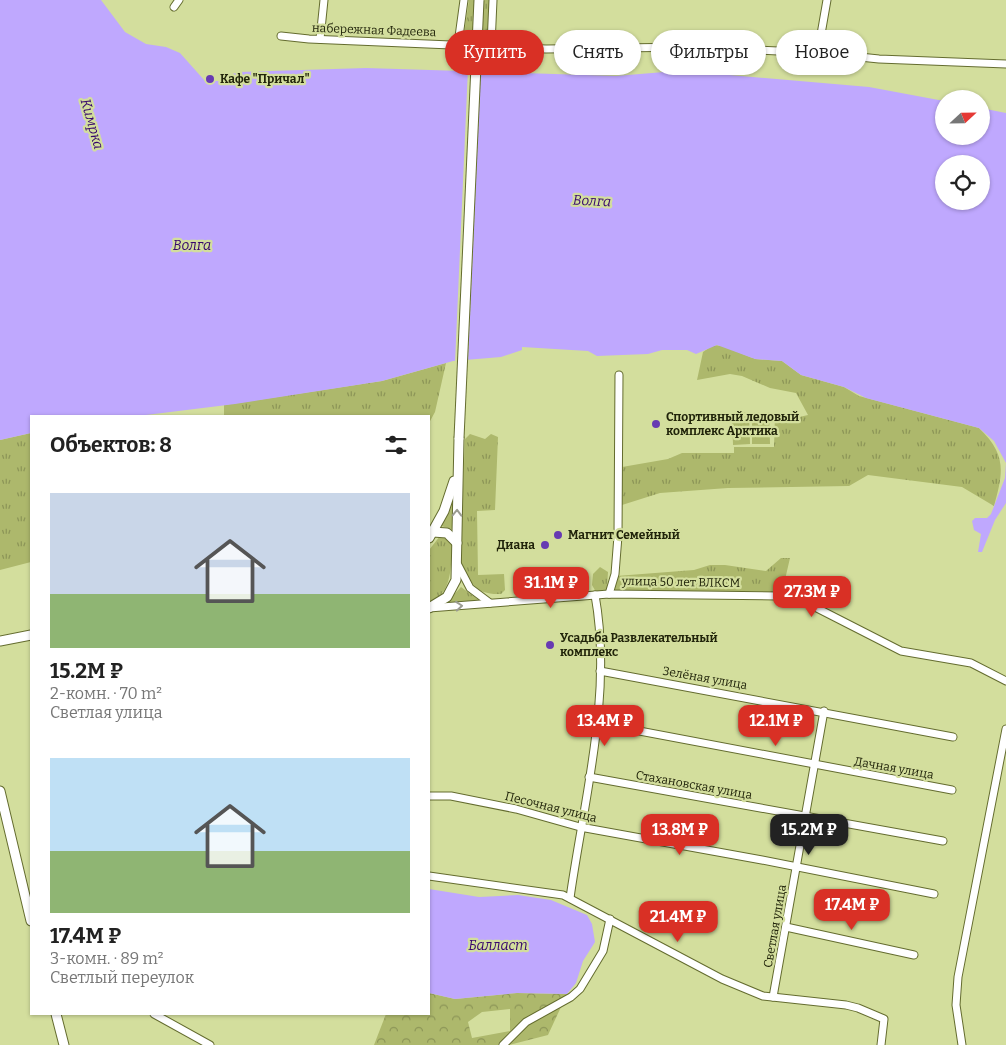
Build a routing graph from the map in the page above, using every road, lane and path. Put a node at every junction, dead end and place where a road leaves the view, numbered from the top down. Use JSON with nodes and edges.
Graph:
{"nodes":[{"id":1,"x":179,"y":0,"type":"edge"},
{"id":2,"x":324,"y":0,"type":"edge"},
{"id":3,"x":464,"y":0,"type":"edge"},
{"id":4,"x":479,"y":0,"type":"edge"},
{"id":5,"x":493,"y":0,"type":"edge"},
{"id":6,"x":827,"y":0,"type":"edge"},
{"id":7,"x":174,"y":6,"type":"dead end"},
{"id":8,"x":460,"y":30,"type":"edge"},
{"id":9,"x":492,"y":30,"type":"edge"},
{"id":10,"x":822,"y":30,"type":"edge"},
{"id":11,"x":281,"y":36,"type":"dead end"},
{"id":12,"x":320,"y":39,"type":"junction"},
{"id":13,"x":445,"y":44,"type":"edge"},
{"id":14,"x":544,"y":49,"type":"edge"},
{"id":15,"x":776,"y":51,"type":"edge"},
{"id":16,"x":867,"y":58,"type":"edge"},
{"id":17,"x":1006,"y":64,"type":"edge"},
{"id":18,"x":619,"y":375,"type":"dead end"},
{"id":19,"x":458,"y":466,"type":"junction"},
{"id":20,"x":431,"y":535,"type":"edge"},
{"id":21,"x":457,"y":543,"type":"junction"},
{"id":22,"x":457,"y":561,"type":"junction"},
{"id":23,"x":609,"y":594,"type":"junction"},
{"id":24,"x":595,"y":595,"type":"junction"},
{"id":25,"x":490,"y":603,"type":"junction"},
{"id":26,"x":430,"y":608,"type":"edge"},
{"id":27,"x":430,"y":608,"type":"edge"},
{"id":28,"x":30,"y":635,"type":"edge"},
{"id":29,"x":0,"y":641,"type":"edge"},
{"id":30,"x":600,"y":671,"type":"junction"},
{"id":31,"x":1006,"y":681,"type":"edge"},
{"id":32,"x":824,"y":711,"type":"junction"},
{"id":33,"x":597,"y":723,"type":"junction"},
{"id":34,"x":1006,"y":729,"type":"edge"},
{"id":35,"x":953,"y":737,"type":"dead end"},
{"id":36,"x":814,"y":765,"type":"junction"},
{"id":37,"x":589,"y":777,"type":"junction"},
{"id":38,"x":952,"y":790,"type":"dead end"},
{"id":39,"x":0,"y":791,"type":"edge"},
{"id":40,"x":430,"y":796,"type":"edge"},
{"id":41,"x":805,"y":816,"type":"junction"},
{"id":42,"x":580,"y":827,"type":"junction"},
{"id":43,"x":942,"y":840,"type":"dead end"},
{"id":44,"x":796,"y":867,"type":"junction"},
{"id":45,"x":430,"y":876,"type":"edge"},
{"id":46,"x":934,"y":894,"type":"dead end"},
{"id":47,"x":570,"y":898,"type":"junction"},
{"id":48,"x":30,"y":917,"type":"edge"},
{"id":49,"x":610,"y":919,"type":"junction"},
{"id":50,"x":786,"y":928,"type":"junction"},
{"id":51,"x":914,"y":955,"type":"dead end"},
{"id":52,"x":774,"y":997,"type":"junction"},
{"id":53,"x":56,"y":1015,"type":"edge"},
{"id":54,"x":156,"y":1015,"type":"edge"},
{"id":55,"x":64,"y":1045,"type":"edge"},
{"id":56,"x":210,"y":1045,"type":"edge"},
{"id":57,"x":503,"y":1045,"type":"edge"},
{"id":58,"x":881,"y":1045,"type":"edge"},
{"id":59,"x":962,"y":1045,"type":"edge"}],
"edges":[{"from":1,"to":7,"type":"street"},
{"from":2,"to":12,"type":"street"},
{"from":3,"to":8,"type":"street"},
{"from":4,"to":19,"type":"main road","bridge":true},
{"from":5,"to":9,"type":"street"},
{"from":6,"to":10,"type":"street"},
{"from":11,"to":12,"type":"street","name":"набережная Фадеева"},
{"from":12,"to":13,"type":"street","name":"набережная Фадеева"},
{"from":14,"to":15,"type":"street","name":"набережная Фадеева"},
{"from":16,"to":17,"type":"street","name":"набережная Фадеева"},
{"from":18,"to":23,"type":"street"},
{"from":19,"to":20,"type":"main road"},
{"from":21,"to":19,"type":"main road","one_way":true},
{"from":20,"to":21,"type":"main road"},
{"from":21,"to":22,"type":"main road"},
{"from":22,"to":25,"type":"street"},
{"from":22,"to":26,"type":"main road"},
{"from":23,"to":24,"type":"street","name":"улица 50 лет ВЛКСМ"},
{"from":23,"to":31,"type":"street","name":"улица 50 лет ВЛКСМ"},
{"from":24,"to":25,"type":"street","name":"улица 50 лет ВЛКСМ"},
{"from":24,"to":30,"type":"street"},
{"from":27,"to":25,"type":"street","name":"улица 50 лет ВЛКСМ","one_way":true},
{"from":28,"to":29,"type":"main road"},
{"from":30,"to":32,"type":"street","name":"Зелёная улица"},
{"from":30,"to":33,"type":"street"},
{"from":32,"to":35,"type":"street","name":"Зелёная улица"},
{"from":32,"to":36,"type":"street","name":"Светлая улица"},
{"from":33,"to":36,"type":"street","name":"Дачная улица"},
{"from":33,"to":37,"type":"street"},
{"from":34,"to":59,"type":"street"},
{"from":36,"to":38,"type":"street","name":"Дачная улица"},
{"from":36,"to":41,"type":"street","name":"Светлая улица"},
{"from":37,"to":41,"type":"street","name":"Стахановская улица"},
{"from":37,"to":42,"type":"street"},
{"from":39,"to":48,"type":"main road"},
{"from":40,"to":42,"type":"street","name":"Песочная улица"},
{"from":41,"to":43,"type":"street","name":"Стахановская улица"},
{"from":41,"to":44,"type":"street","name":"Светлая улица"},
{"from":42,"to":44,"type":"street","name":"Песочная улица"},
{"from":42,"to":47,"type":"street"},
{"from":44,"to":46,"type":"street","name":"Песочная улица"},
{"from":44,"to":50,"type":"street","name":"Светлая улица"},
{"from":45,"to":47,"type":"street"},
{"from":47,"to":49,"type":"street"},
{"from":49,"to":52,"type":"street"},
{"from":49,"to":57,"type":"street"},
{"from":50,"to":51,"type":"street"},
{"from":50,"to":52,"type":"street","name":"Светлая улица"},
{"from":52,"to":58,"type":"street"},
{"from":53,"to":55,"type":"main road"},
{"from":54,"to":56,"type":"street"}]}
